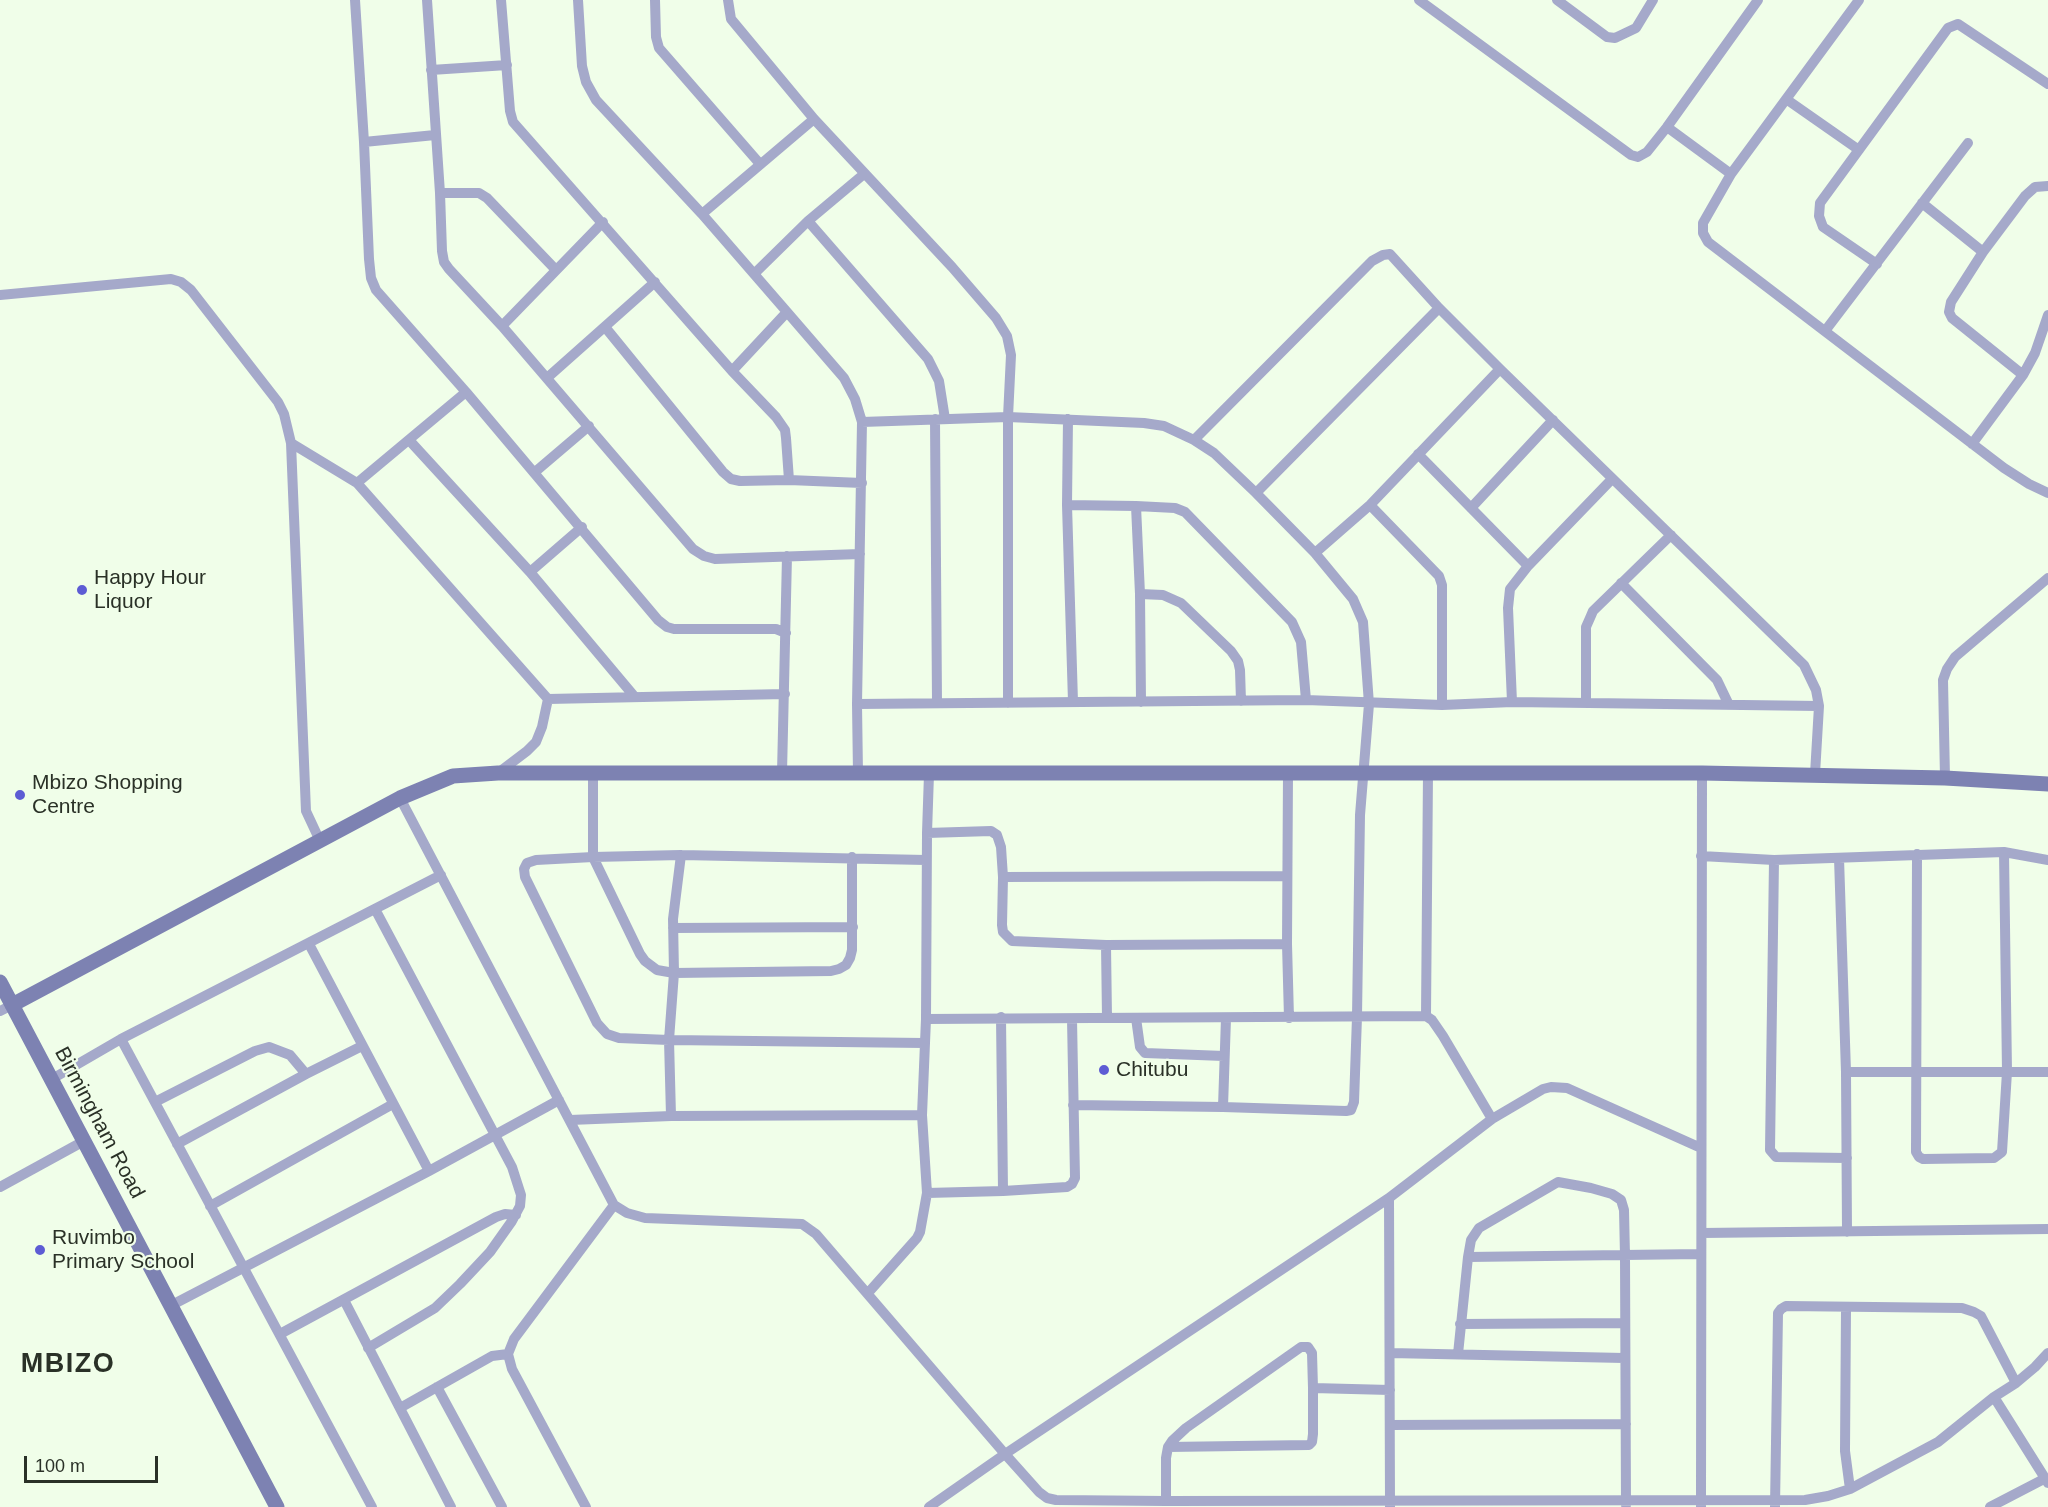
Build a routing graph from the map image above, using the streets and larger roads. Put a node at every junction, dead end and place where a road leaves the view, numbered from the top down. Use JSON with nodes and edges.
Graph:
{"nodes":[{"id":1,"x":355,"y":0,"type":"edge"},
{"id":2,"x":427,"y":0,"type":"edge"},
{"id":3,"x":501,"y":0,"type":"edge"},
{"id":4,"x":578,"y":0,"type":"edge"},
{"id":5,"x":655,"y":0,"type":"edge"},
{"id":6,"x":728,"y":0,"type":"edge"},
{"id":7,"x":1419,"y":0,"type":"edge"},
{"id":8,"x":1557,"y":0,"type":"edge"},
{"id":9,"x":1653,"y":0,"type":"edge"},
{"id":10,"x":1758,"y":0,"type":"edge"},
{"id":11,"x":1859,"y":0,"type":"edge"},
{"id":12,"x":507,"y":64,"type":"junction"},
{"id":13,"x":431,"y":70,"type":"junction"},
{"id":14,"x":2048,"y":84,"type":"edge"},
{"id":15,"x":1786,"y":99,"type":"junction"},
{"id":16,"x":814,"y":119,"type":"junction"},
{"id":17,"x":1667,"y":127,"type":"junction"},
{"id":18,"x":435,"y":135,"type":"junction"},
{"id":19,"x":364,"y":142,"type":"junction"},
{"id":20,"x":1968,"y":143,"type":"dead end"},
{"id":21,"x":1859,"y":150,"type":"junction"},
{"id":22,"x":760,"y":164,"type":"junction"},
{"id":23,"x":864,"y":174,"type":"junction"},
{"id":24,"x":1731,"y":174,"type":"junction"},
{"id":25,"x":2048,"y":186,"type":"edge"},
{"id":26,"x":440,"y":193,"type":"junction"},
{"id":27,"x":1922,"y":203,"type":"junction"},
{"id":28,"x":702,"y":214,"type":"junction"},
{"id":29,"x":808,"y":221,"type":"junction"},
{"id":30,"x":603,"y":222,"type":"junction"},
{"id":31,"x":1983,"y":252,"type":"junction"},
{"id":32,"x":1877,"y":264,"type":"junction"},
{"id":33,"x":556,"y":270,"type":"junction"},
{"id":34,"x":754,"y":274,"type":"junction"},
{"id":35,"x":655,"y":282,"type":"junction"},
{"id":36,"x":0,"y":295,"type":"edge"},
{"id":37,"x":1439,"y":309,"type":"junction"},
{"id":38,"x":787,"y":312,"type":"junction"},
{"id":39,"x":2048,"y":315,"type":"edge"},
{"id":40,"x":502,"y":326,"type":"junction"},
{"id":41,"x":605,"y":327,"type":"junction"},
{"id":42,"x":1825,"y":331,"type":"junction"},
{"id":43,"x":1500,"y":369,"type":"junction"},
{"id":44,"x":732,"y":371,"type":"junction"},
{"id":45,"x":2023,"y":375,"type":"junction"},
{"id":46,"x":547,"y":378,"type":"junction"},
{"id":47,"x":466,"y":392,"type":"junction"},
{"id":48,"x":1008,"y":417,"type":"junction"},
{"id":49,"x":940,"y":419,"type":"junction"},
{"id":50,"x":1068,"y":419,"type":"junction"},
{"id":51,"x":1553,"y":420,"type":"junction"},
{"id":52,"x":862,"y":422,"type":"junction"},
{"id":53,"x":588,"y":426,"type":"junction"},
{"id":54,"x":409,"y":440,"type":"junction"},
{"id":55,"x":1194,"y":440,"type":"junction"},
{"id":56,"x":291,"y":442,"type":"junction"},
{"id":57,"x":1972,"y":444,"type":"junction"},
{"id":58,"x":1418,"y":454,"type":"junction"},
{"id":59,"x":535,"y":472,"type":"junction"},
{"id":60,"x":1612,"y":479,"type":"junction"},
{"id":61,"x":789,"y":480,"type":"junction"},
{"id":62,"x":357,"y":483,"type":"junction"},
{"id":63,"x":862,"y":483,"type":"junction"},
{"id":64,"x":1256,"y":493,"type":"junction"},
{"id":65,"x":2048,"y":493,"type":"edge"},
{"id":66,"x":1067,"y":505,"type":"junction"},
{"id":67,"x":1370,"y":505,"type":"junction"},
{"id":68,"x":1136,"y":506,"type":"junction"},
{"id":69,"x":1471,"y":508,"type":"junction"},
{"id":70,"x":582,"y":527,"type":"junction"},
{"id":71,"x":1671,"y":535,"type":"junction"},
{"id":72,"x":1315,"y":553,"type":"junction"},
{"id":73,"x":860,"y":554,"type":"junction"},
{"id":74,"x":788,"y":556,"type":"junction"},
{"id":75,"x":1528,"y":566,"type":"junction"},
{"id":76,"x":530,"y":572,"type":"junction"},
{"id":77,"x":2048,"y":579,"type":"edge"},
{"id":78,"x":1622,"y":583,"type":"junction"},
{"id":79,"x":1140,"y":594,"type":"junction"},
{"id":80,"x":786,"y":633,"type":"junction"},
{"id":81,"x":785,"y":694,"type":"junction"},
{"id":82,"x":634,"y":696,"type":"junction"},
{"id":83,"x":548,"y":699,"type":"junction"},
{"id":84,"x":1306,"y":700,"type":"junction"},
{"id":85,"x":1241,"y":701,"type":"junction"},
{"id":86,"x":1073,"y":702,"type":"junction"},
{"id":87,"x":1141,"y":702,"type":"junction"},
{"id":88,"x":1512,"y":702,"type":"junction"},
{"id":89,"x":937,"y":703,"type":"junction"},
{"id":90,"x":1008,"y":703,"type":"junction"},
{"id":91,"x":1586,"y":703,"type":"junction"},
{"id":92,"x":857,"y":704,"type":"junction"},
{"id":93,"x":1369,"y":704,"type":"junction"},
{"id":94,"x":1442,"y":705,"type":"junction"},
{"id":95,"x":1729,"y":705,"type":"junction"},
{"id":96,"x":1819,"y":706,"type":"junction"},
{"id":97,"x":1428,"y":772,"type":"junction"},
{"id":98,"x":498,"y":773,"type":"junction"},
{"id":99,"x":593,"y":773,"type":"junction"},
{"id":100,"x":782,"y":773,"type":"junction"},
{"id":101,"x":1288,"y":773,"type":"junction"},
{"id":102,"x":1364,"y":773,"type":"junction"},
{"id":103,"x":1702,"y":773,"type":"junction"},
{"id":104,"x":858,"y":774,"type":"junction"},
{"id":105,"x":929,"y":774,"type":"junction"},
{"id":106,"x":1815,"y":774,"type":"junction"},
{"id":107,"x":1945,"y":778,"type":"junction"},
{"id":108,"x":2048,"y":784,"type":"edge"},
{"id":109,"x":400,"y":798,"type":"junction"},
{"id":110,"x":927,"y":832,"type":"junction"},
{"id":111,"x":320,"y":841,"type":"junction"},
{"id":112,"x":2004,"y":852,"type":"junction"},
{"id":113,"x":1917,"y":854,"type":"junction"},
{"id":114,"x":681,"y":855,"type":"junction"},
{"id":115,"x":1701,"y":856,"type":"junction"},
{"id":116,"x":593,"y":857,"type":"junction"},
{"id":117,"x":852,"y":858,"type":"junction"},
{"id":118,"x":1839,"y":858,"type":"junction"},
{"id":119,"x":926,"y":860,"type":"junction"},
{"id":120,"x":1774,"y":860,"type":"junction"},
{"id":121,"x":2048,"y":860,"type":"edge"},
{"id":122,"x":441,"y":875,"type":"junction"},
{"id":123,"x":1287,"y":876,"type":"junction"},
{"id":124,"x":1003,"y":877,"type":"junction"},
{"id":125,"x":375,"y":909,"type":"junction"},
{"id":126,"x":853,"y":927,"type":"junction"},
{"id":127,"x":673,"y":928,"type":"junction"},
{"id":128,"x":309,"y":944,"type":"junction"},
{"id":129,"x":1287,"y":944,"type":"junction"},
{"id":130,"x":1106,"y":945,"type":"junction"},
{"id":131,"x":674,"y":973,"type":"junction"},
{"id":132,"x":0,"y":982,"type":"edge"},
{"id":133,"x":6,"y":1008,"type":"edge"},
{"id":134,"x":1426,"y":1016,"type":"junction"},
{"id":135,"x":1001,"y":1017,"type":"junction"},
{"id":136,"x":1357,"y":1017,"type":"junction"},
{"id":137,"x":1107,"y":1018,"type":"junction"},
{"id":138,"x":1136,"y":1018,"type":"junction"},
{"id":139,"x":1226,"y":1018,"type":"junction"},
{"id":140,"x":1290,"y":1018,"type":"junction"},
{"id":141,"x":926,"y":1019,"type":"junction"},
{"id":142,"x":1072,"y":1019,"type":"junction"},
{"id":143,"x":121,"y":1039,"type":"junction"},
{"id":144,"x":669,"y":1040,"type":"junction"},
{"id":145,"x":924,"y":1043,"type":"junction"},
{"id":146,"x":362,"y":1046,"type":"junction"},
{"id":147,"x":1224,"y":1056,"type":"junction"},
{"id":148,"x":1846,"y":1072,"type":"junction"},
{"id":149,"x":1917,"y":1072,"type":"junction"},
{"id":150,"x":2007,"y":1072,"type":"junction"},
{"id":151,"x":2048,"y":1072,"type":"edge"},
{"id":152,"x":306,"y":1074,"type":"junction"},
{"id":153,"x":52,"y":1078,"type":"junction"},
{"id":154,"x":559,"y":1100,"type":"junction"},
{"id":155,"x":155,"y":1102,"type":"junction"},
{"id":156,"x":393,"y":1104,"type":"junction"},
{"id":157,"x":1073,"y":1105,"type":"junction"},
{"id":158,"x":1223,"y":1107,"type":"junction"},
{"id":159,"x":922,"y":1115,"type":"junction"},
{"id":160,"x":671,"y":1116,"type":"junction"},
{"id":161,"x":1492,"y":1119,"type":"junction"},
{"id":162,"x":570,"y":1120,"type":"junction"},
{"id":163,"x":495,"y":1135,"type":"junction"},
{"id":164,"x":84,"y":1141,"type":"junction"},
{"id":165,"x":177,"y":1144,"type":"junction"},
{"id":166,"x":1701,"y":1148,"type":"junction"},
{"id":167,"x":1847,"y":1158,"type":"junction"},
{"id":168,"x":429,"y":1171,"type":"junction"},
{"id":169,"x":0,"y":1187,"type":"edge"},
{"id":170,"x":1003,"y":1191,"type":"junction"},
{"id":171,"x":927,"y":1193,"type":"junction"},
{"id":172,"x":1389,"y":1198,"type":"junction"},
{"id":173,"x":614,"y":1204,"type":"junction"},
{"id":174,"x":210,"y":1206,"type":"junction"},
{"id":175,"x":516,"y":1215,"type":"junction"},
{"id":176,"x":2048,"y":1229,"type":"edge"},
{"id":177,"x":1847,"y":1232,"type":"junction"},
{"id":178,"x":1702,"y":1233,"type":"junction"},
{"id":179,"x":1701,"y":1254,"type":"junction"},
{"id":180,"x":1625,"y":1256,"type":"junction"},
{"id":181,"x":1468,"y":1257,"type":"junction"},
{"id":182,"x":243,"y":1268,"type":"junction"},
{"id":183,"x":868,"y":1293,"type":"junction"},
{"id":184,"x":344,"y":1300,"type":"junction"},
{"id":185,"x":170,"y":1306,"type":"junction"},
{"id":186,"x":1846,"y":1308,"type":"junction"},
{"id":187,"x":1624,"y":1323,"type":"junction"},
{"id":188,"x":1460,"y":1324,"type":"junction"},
{"id":189,"x":280,"y":1334,"type":"junction"},
{"id":190,"x":368,"y":1348,"type":"junction"},
{"id":191,"x":1390,"y":1353,"type":"junction"},
{"id":192,"x":2048,"y":1353,"type":"edge"},
{"id":193,"x":508,"y":1354,"type":"junction"},
{"id":194,"x":1458,"y":1354,"type":"junction"},
{"id":195,"x":1624,"y":1358,"type":"junction"},
{"id":196,"x":2016,"y":1383,"type":"junction"},
{"id":197,"x":437,"y":1387,"type":"junction"},
{"id":198,"x":1313,"y":1388,"type":"junction"},
{"id":199,"x":1390,"y":1390,"type":"junction"},
{"id":200,"x":1994,"y":1397,"type":"junction"},
{"id":201,"x":400,"y":1408,"type":"junction"},
{"id":202,"x":1626,"y":1424,"type":"junction"},
{"id":203,"x":1390,"y":1425,"type":"junction"},
{"id":204,"x":1168,"y":1447,"type":"junction"},
{"id":205,"x":1005,"y":1454,"type":"junction"},
{"id":206,"x":2047,"y":1481,"type":"edge"},
{"id":207,"x":1850,"y":1489,"type":"junction"},
{"id":208,"x":1166,"y":1501,"type":"junction"},
{"id":209,"x":1047,"y":1502,"type":"edge"},
{"id":210,"x":1626,"y":1503,"type":"edge"},
{"id":211,"x":1390,"y":1504,"type":"edge"},
{"id":212,"x":1701,"y":1504,"type":"edge"},
{"id":213,"x":1775,"y":1504,"type":"edge"},
{"id":214,"x":449,"y":1506,"type":"edge"},
{"id":215,"x":277,"y":1507,"type":"edge"},
{"id":216,"x":372,"y":1507,"type":"edge"},
{"id":217,"x":502,"y":1507,"type":"edge"},
{"id":218,"x":586,"y":1507,"type":"edge"},
{"id":219,"x":929,"y":1507,"type":"edge"},
{"id":220,"x":1990,"y":1507,"type":"edge"}],
"edges":[{"from":1,"to":19,"type":"street"},
{"from":2,"to":13,"type":"street"},
{"from":3,"to":12,"type":"street"},
{"from":4,"to":28,"type":"street"},
{"from":5,"to":22,"type":"street"},
{"from":6,"to":16,"type":"street"},
{"from":7,"to":17,"type":"street"},
{"from":8,"to":9,"type":"street"},
{"from":10,"to":17,"type":"street"},
{"from":11,"to":15,"type":"street"},
{"from":12,"to":13,"type":"street"},
{"from":12,"to":30,"type":"street"},
{"from":13,"to":18,"type":"street"},
{"from":14,"to":21,"type":"street"},
{"from":15,"to":21,"type":"street"},
{"from":15,"to":24,"type":"street"},
{"from":16,"to":22,"type":"street"},
{"from":16,"to":23,"type":"street"},
{"from":17,"to":24,"type":"street"},
{"from":18,"to":19,"type":"street"},
{"from":18,"to":26,"type":"street"},
{"from":19,"to":47,"type":"street"},
{"from":20,"to":27,"type":"street"},
{"from":21,"to":32,"type":"street"},
{"from":22,"to":28,"type":"street"},
{"from":23,"to":29,"type":"street"},
{"from":23,"to":48,"type":"street"},
{"from":24,"to":42,"type":"street"},
{"from":25,"to":31,"type":"street"},
{"from":26,"to":33,"type":"street"},
{"from":26,"to":40,"type":"street"},
{"from":27,"to":31,"type":"street"},
{"from":27,"to":32,"type":"street"},
{"from":28,"to":34,"type":"street"},
{"from":29,"to":34,"type":"street"},
{"from":29,"to":49,"type":"street"},
{"from":30,"to":33,"type":"street"},
{"from":30,"to":35,"type":"street"},
{"from":31,"to":45,"type":"street"},
{"from":32,"to":42,"type":"street"},
{"from":33,"to":40,"type":"street"},
{"from":34,"to":38,"type":"street"},
{"from":35,"to":41,"type":"street"},
{"from":35,"to":44,"type":"street"},
{"from":36,"to":56,"type":"street"},
{"from":37,"to":43,"type":"street"},
{"from":37,"to":55,"type":"street"},
{"from":37,"to":64,"type":"street"},
{"from":38,"to":44,"type":"street"},
{"from":38,"to":52,"type":"street"},
{"from":39,"to":45,"type":"street"},
{"from":40,"to":46,"type":"street"},
{"from":41,"to":46,"type":"street"},
{"from":41,"to":61,"type":"street"},
{"from":42,"to":57,"type":"street"},
{"from":43,"to":51,"type":"street"},
{"from":43,"to":58,"type":"street"},
{"from":44,"to":61,"type":"street"},
{"from":45,"to":57,"type":"street"},
{"from":46,"to":53,"type":"street"},
{"from":47,"to":54,"type":"street"},
{"from":47,"to":59,"type":"street"},
{"from":48,"to":49,"type":"street"},
{"from":48,"to":50,"type":"street"},
{"from":48,"to":90,"type":"street"},
{"from":49,"to":52,"type":"street"},
{"from":49,"to":89,"type":"street"},
{"from":50,"to":55,"type":"street"},
{"from":50,"to":66,"type":"street"},
{"from":51,"to":60,"type":"street"},
{"from":51,"to":69,"type":"street"},
{"from":52,"to":63,"type":"street"},
{"from":53,"to":59,"type":"street"},
{"from":53,"to":74,"type":"street"},
{"from":54,"to":62,"type":"street"},
{"from":54,"to":76,"type":"street"},
{"from":55,"to":64,"type":"street"},
{"from":56,"to":62,"type":"street"},
{"from":56,"to":111,"type":"street"},
{"from":57,"to":65,"type":"street"},
{"from":58,"to":67,"type":"street"},
{"from":58,"to":69,"type":"street"},
{"from":59,"to":70,"type":"street"},
{"from":60,"to":71,"type":"street"},
{"from":60,"to":75,"type":"street"},
{"from":61,"to":63,"type":"street"},
{"from":62,"to":83,"type":"street"},
{"from":63,"to":73,"type":"street"},
{"from":64,"to":72,"type":"street"},
{"from":66,"to":68,"type":"street"},
{"from":66,"to":86,"type":"street"},
{"from":67,"to":72,"type":"street"},
{"from":67,"to":94,"type":"street"},
{"from":68,"to":79,"type":"street"},
{"from":68,"to":84,"type":"street"},
{"from":69,"to":75,"type":"street"},
{"from":70,"to":76,"type":"street"},
{"from":70,"to":80,"type":"street"},
{"from":71,"to":78,"type":"street"},
{"from":71,"to":96,"type":"street"},
{"from":72,"to":93,"type":"street"},
{"from":73,"to":74,"type":"street"},
{"from":73,"to":92,"type":"street"},
{"from":74,"to":80,"type":"street"},
{"from":75,"to":88,"type":"street"},
{"from":76,"to":82,"type":"street"},
{"from":77,"to":107,"type":"street"},
{"from":78,"to":91,"type":"street"},
{"from":78,"to":95,"type":"street"},
{"from":79,"to":85,"type":"street"},
{"from":79,"to":87,"type":"street"},
{"from":80,"to":81,"type":"street"},
{"from":81,"to":82,"type":"street"},
{"from":81,"to":100,"type":"street"},
{"from":82,"to":83,"type":"street"},
{"from":83,"to":98,"type":"street"},
{"from":84,"to":85,"type":"street"},
{"from":84,"to":93,"type":"street"},
{"from":85,"to":87,"type":"street"},
{"from":86,"to":87,"type":"street"},
{"from":86,"to":90,"type":"street"},
{"from":88,"to":91,"type":"street"},
{"from":88,"to":94,"type":"street"},
{"from":89,"to":90,"type":"street"},
{"from":89,"to":92,"type":"street"},
{"from":91,"to":95,"type":"street"},
{"from":92,"to":104,"type":"street"},
{"from":93,"to":94,"type":"street"},
{"from":93,"to":102,"type":"street"},
{"from":95,"to":96,"type":"street"},
{"from":96,"to":106,"type":"street"},
{"from":97,"to":102,"type":"street"},
{"from":97,"to":103,"type":"street"},
{"from":97,"to":134,"type":"street"},
{"from":98,"to":99,"type":"street"},
{"from":98,"to":109,"type":"street"},
{"from":99,"to":100,"type":"street"},
{"from":99,"to":116,"type":"street"},
{"from":100,"to":104,"type":"street"},
{"from":101,"to":102,"type":"street"},
{"from":101,"to":105,"type":"street"},
{"from":101,"to":123,"type":"street"},
{"from":102,"to":136,"type":"street"},
{"from":103,"to":106,"type":"street"},
{"from":103,"to":115,"type":"street"},
{"from":104,"to":105,"type":"street"},
{"from":105,"to":110,"type":"street"},
{"from":106,"to":107,"type":"street"},
{"from":107,"to":108,"type":"street"},
{"from":109,"to":111,"type":"street"},
{"from":109,"to":122,"type":"street"},
{"from":110,"to":119,"type":"street"},
{"from":110,"to":124,"type":"street"},
{"from":111,"to":133,"type":"street"},
{"from":112,"to":113,"type":"street"},
{"from":112,"to":121,"type":"street"},
{"from":112,"to":150,"type":"street"},
{"from":113,"to":118,"type":"street"},
{"from":113,"to":149,"type":"street"},
{"from":114,"to":116,"type":"street"},
{"from":114,"to":117,"type":"street"},
{"from":114,"to":127,"type":"street"},
{"from":115,"to":120,"type":"street"},
{"from":115,"to":166,"type":"street"},
{"from":116,"to":131,"type":"street"},
{"from":116,"to":144,"type":"street"},
{"from":117,"to":119,"type":"street"},
{"from":117,"to":126,"type":"street"},
{"from":118,"to":120,"type":"street"},
{"from":118,"to":148,"type":"street"},
{"from":119,"to":141,"type":"street"},
{"from":120,"to":167,"type":"street"},
{"from":122,"to":125,"type":"street"},
{"from":122,"to":154,"type":"street"},
{"from":123,"to":124,"type":"street"},
{"from":123,"to":129,"type":"street"},
{"from":124,"to":130,"type":"street"},
{"from":125,"to":128,"type":"street"},
{"from":125,"to":163,"type":"street"},
{"from":126,"to":127,"type":"street"},
{"from":126,"to":131,"type":"street"},
{"from":127,"to":131,"type":"street"},
{"from":128,"to":143,"type":"street"},
{"from":128,"to":146,"type":"street"},
{"from":129,"to":130,"type":"street"},
{"from":129,"to":140,"type":"street"},
{"from":130,"to":137,"type":"street"},
{"from":131,"to":144,"type":"street"},
{"from":132,"to":133,"type":"street","name":"Birmingham Road"},
{"from":133,"to":153,"type":"street","name":"Birmingham Road"},
{"from":134,"to":136,"type":"street"},
{"from":134,"to":161,"type":"street"},
{"from":135,"to":141,"type":"street"},
{"from":135,"to":142,"type":"street"},
{"from":135,"to":170,"type":"street"},
{"from":136,"to":140,"type":"street"},
{"from":136,"to":158,"type":"street"},
{"from":137,"to":138,"type":"street"},
{"from":137,"to":142,"type":"street"},
{"from":138,"to":139,"type":"street"},
{"from":138,"to":147,"type":"street"},
{"from":139,"to":140,"type":"street"},
{"from":139,"to":147,"type":"street"},
{"from":141,"to":145,"type":"street"},
{"from":142,"to":157,"type":"street"},
{"from":143,"to":153,"type":"street"},
{"from":143,"to":155,"type":"street"},
{"from":144,"to":145,"type":"street"},
{"from":144,"to":160,"type":"street"},
{"from":145,"to":159,"type":"street"},
{"from":146,"to":152,"type":"street"},
{"from":146,"to":156,"type":"street"},
{"from":147,"to":158,"type":"street"},
{"from":148,"to":149,"type":"street"},
{"from":148,"to":167,"type":"street"},
{"from":149,"to":150,"type":"street"},
{"from":149,"to":150,"type":"street"},
{"from":150,"to":151,"type":"street"},
{"from":152,"to":155,"type":"street"},
{"from":152,"to":165,"type":"street"},
{"from":153,"to":164,"type":"street","name":"Birmingham Road"},
{"from":154,"to":162,"type":"street"},
{"from":154,"to":163,"type":"street"},
{"from":155,"to":165,"type":"street"},
{"from":156,"to":168,"type":"street"},
{"from":156,"to":174,"type":"street"},
{"from":157,"to":158,"type":"street"},
{"from":157,"to":170,"type":"street"},
{"from":159,"to":160,"type":"street"},
{"from":159,"to":171,"type":"street"},
{"from":160,"to":162,"type":"street"},
{"from":161,"to":166,"type":"street"},
{"from":161,"to":172,"type":"street"},
{"from":162,"to":173,"type":"street"},
{"from":163,"to":168,"type":"street"},
{"from":163,"to":175,"type":"street"},
{"from":164,"to":169,"type":"street"},
{"from":164,"to":185,"type":"street","name":"Birmingham Road"},
{"from":165,"to":174,"type":"street"},
{"from":166,"to":178,"type":"street"},
{"from":167,"to":177,"type":"street"},
{"from":168,"to":182,"type":"street"},
{"from":170,"to":171,"type":"street"},
{"from":171,"to":183,"type":"street"},
{"from":172,"to":191,"type":"street"},
{"from":172,"to":205,"type":"street"},
{"from":173,"to":183,"type":"street"},
{"from":173,"to":193,"type":"street"},
{"from":174,"to":182,"type":"street"},
{"from":175,"to":184,"type":"street"},
{"from":175,"to":190,"type":"street"},
{"from":176,"to":177,"type":"street"},
{"from":177,"to":178,"type":"street"},
{"from":178,"to":179,"type":"street"},
{"from":179,"to":180,"type":"street"},
{"from":179,"to":212,"type":"street"},
{"from":180,"to":181,"type":"street"},
{"from":180,"to":181,"type":"street"},
{"from":180,"to":187,"type":"street"},
{"from":181,"to":188,"type":"street"},
{"from":182,"to":185,"type":"street"},
{"from":182,"to":189,"type":"street"},
{"from":183,"to":205,"type":"street"},
{"from":184,"to":189,"type":"street"},
{"from":184,"to":190,"type":"street"},
{"from":185,"to":215,"type":"street","name":"Birmingham Road"},
{"from":186,"to":196,"type":"street"},
{"from":186,"to":207,"type":"street"},
{"from":186,"to":213,"type":"street"},
{"from":187,"to":188,"type":"street"},
{"from":187,"to":195,"type":"street"},
{"from":188,"to":194,"type":"street"},
{"from":189,"to":216,"type":"street"},
{"from":190,"to":201,"type":"street"},
{"from":191,"to":194,"type":"street"},
{"from":191,"to":199,"type":"street"},
{"from":192,"to":196,"type":"street"},
{"from":193,"to":197,"type":"street"},
{"from":193,"to":218,"type":"street"},
{"from":194,"to":195,"type":"street"},
{"from":195,"to":202,"type":"street"},
{"from":196,"to":200,"type":"street"},
{"from":197,"to":201,"type":"street"},
{"from":197,"to":217,"type":"street"},
{"from":198,"to":199,"type":"street"},
{"from":198,"to":204,"type":"street"},
{"from":198,"to":204,"type":"street"},
{"from":199,"to":203,"type":"street"},
{"from":200,"to":206,"type":"street"},
{"from":200,"to":207,"type":"street"},
{"from":201,"to":214,"type":"street"},
{"from":202,"to":203,"type":"street"},
{"from":202,"to":210,"type":"street"},
{"from":203,"to":211,"type":"street"},
{"from":204,"to":208,"type":"street"},
{"from":205,"to":209,"type":"street"},
{"from":205,"to":219,"type":"street"},
{"from":206,"to":220,"type":"street"},
{"from":207,"to":213,"type":"street"},
{"from":208,"to":209,"type":"street"},
{"from":208,"to":211,"type":"street"},
{"from":210,"to":211,"type":"street"},
{"from":210,"to":212,"type":"street"},
{"from":212,"to":213,"type":"street"}]}
